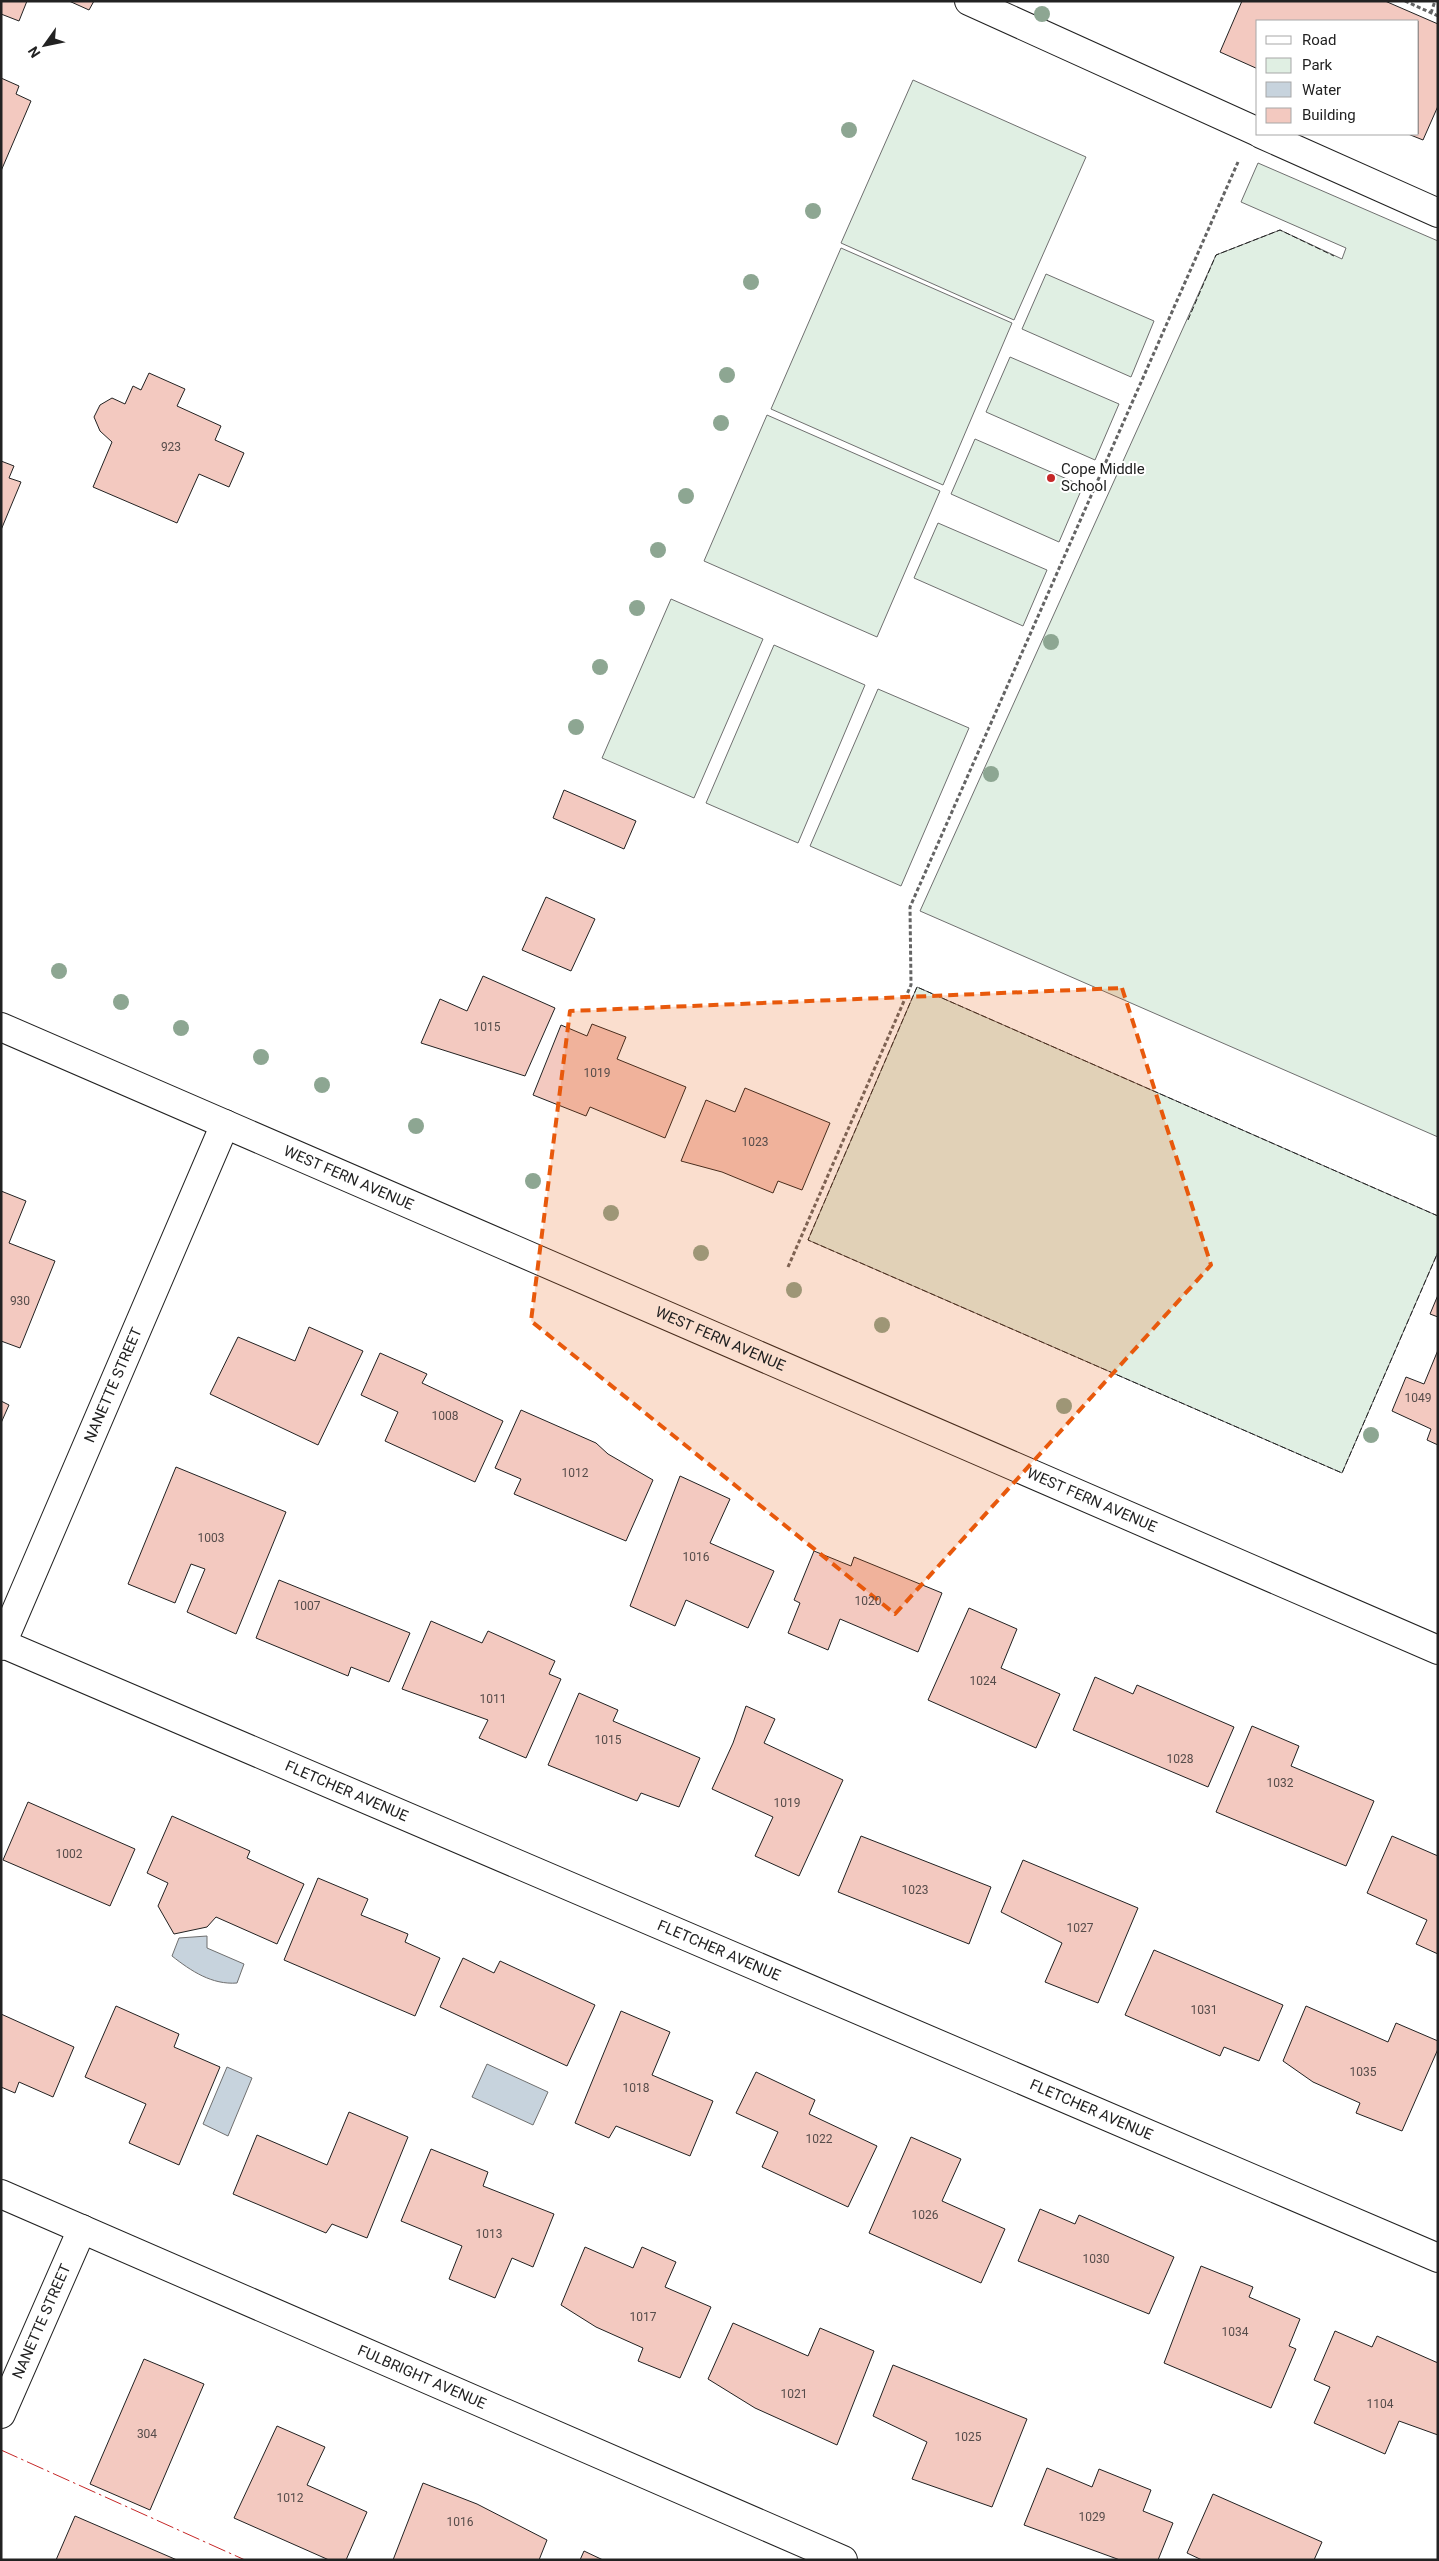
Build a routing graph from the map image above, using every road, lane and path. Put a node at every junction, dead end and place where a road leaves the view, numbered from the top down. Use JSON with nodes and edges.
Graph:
{"nodes":[{"id":1,"x":969,"y":1,"type":"edge"},
{"id":2,"x":1405,"y":1,"type":"edge"},
{"id":3,"x":1435,"y":1,"type":"edge"},
{"id":4,"x":1431,"y":13,"type":"junction"},
{"id":5,"x":1438,"y":16,"type":"edge"},
{"id":6,"x":1256,"y":132,"type":"edge"},
{"id":7,"x":1256,"y":134,"type":"edge"},
{"id":8,"x":1264,"y":135,"type":"edge"},
{"id":9,"x":1438,"y":212,"type":"edge"},
{"id":10,"x":1,"y":1027,"type":"edge"},
{"id":11,"x":225,"y":1124,"type":"junction"},
{"id":12,"x":788,"y":1267,"type":"dead end"},
{"id":13,"x":2,"y":1644,"type":"edge"},
{"id":14,"x":1438,"y":1650,"type":"edge"},
{"id":15,"x":1,"y":2194,"type":"edge"},
{"id":16,"x":82,"y":2229,"type":"junction"},
{"id":17,"x":1438,"y":2258,"type":"edge"},
{"id":18,"x":1,"y":2414,"type":"edge"},
{"id":19,"x":842,"y":2560,"type":"edge"}],
"edges":[{"from":1,"to":6,"type":"street"},
{"from":2,"to":4,"type":"path"},
{"from":3,"to":4,"type":"path"},
{"from":4,"to":5,"type":"path"},
{"from":7,"to":12,"type":"path"},
{"from":8,"to":9,"type":"street"},
{"from":10,"to":11,"type":"street","name":"WEST FERN AVENUE"},
{"from":11,"to":13,"type":"street","name":"NANETTE STREET"},
{"from":11,"to":14,"type":"street","name":"WEST FERN AVENUE"},
{"from":13,"to":17,"type":"street","name":"FLETCHER AVENUE"},
{"from":15,"to":16,"type":"street","name":"FULBRIGHT AVENUE"},
{"from":16,"to":18,"type":"street","name":"NANETTE STREET"},
{"from":16,"to":19,"type":"street","name":"FULBRIGHT AVENUE"}]}
